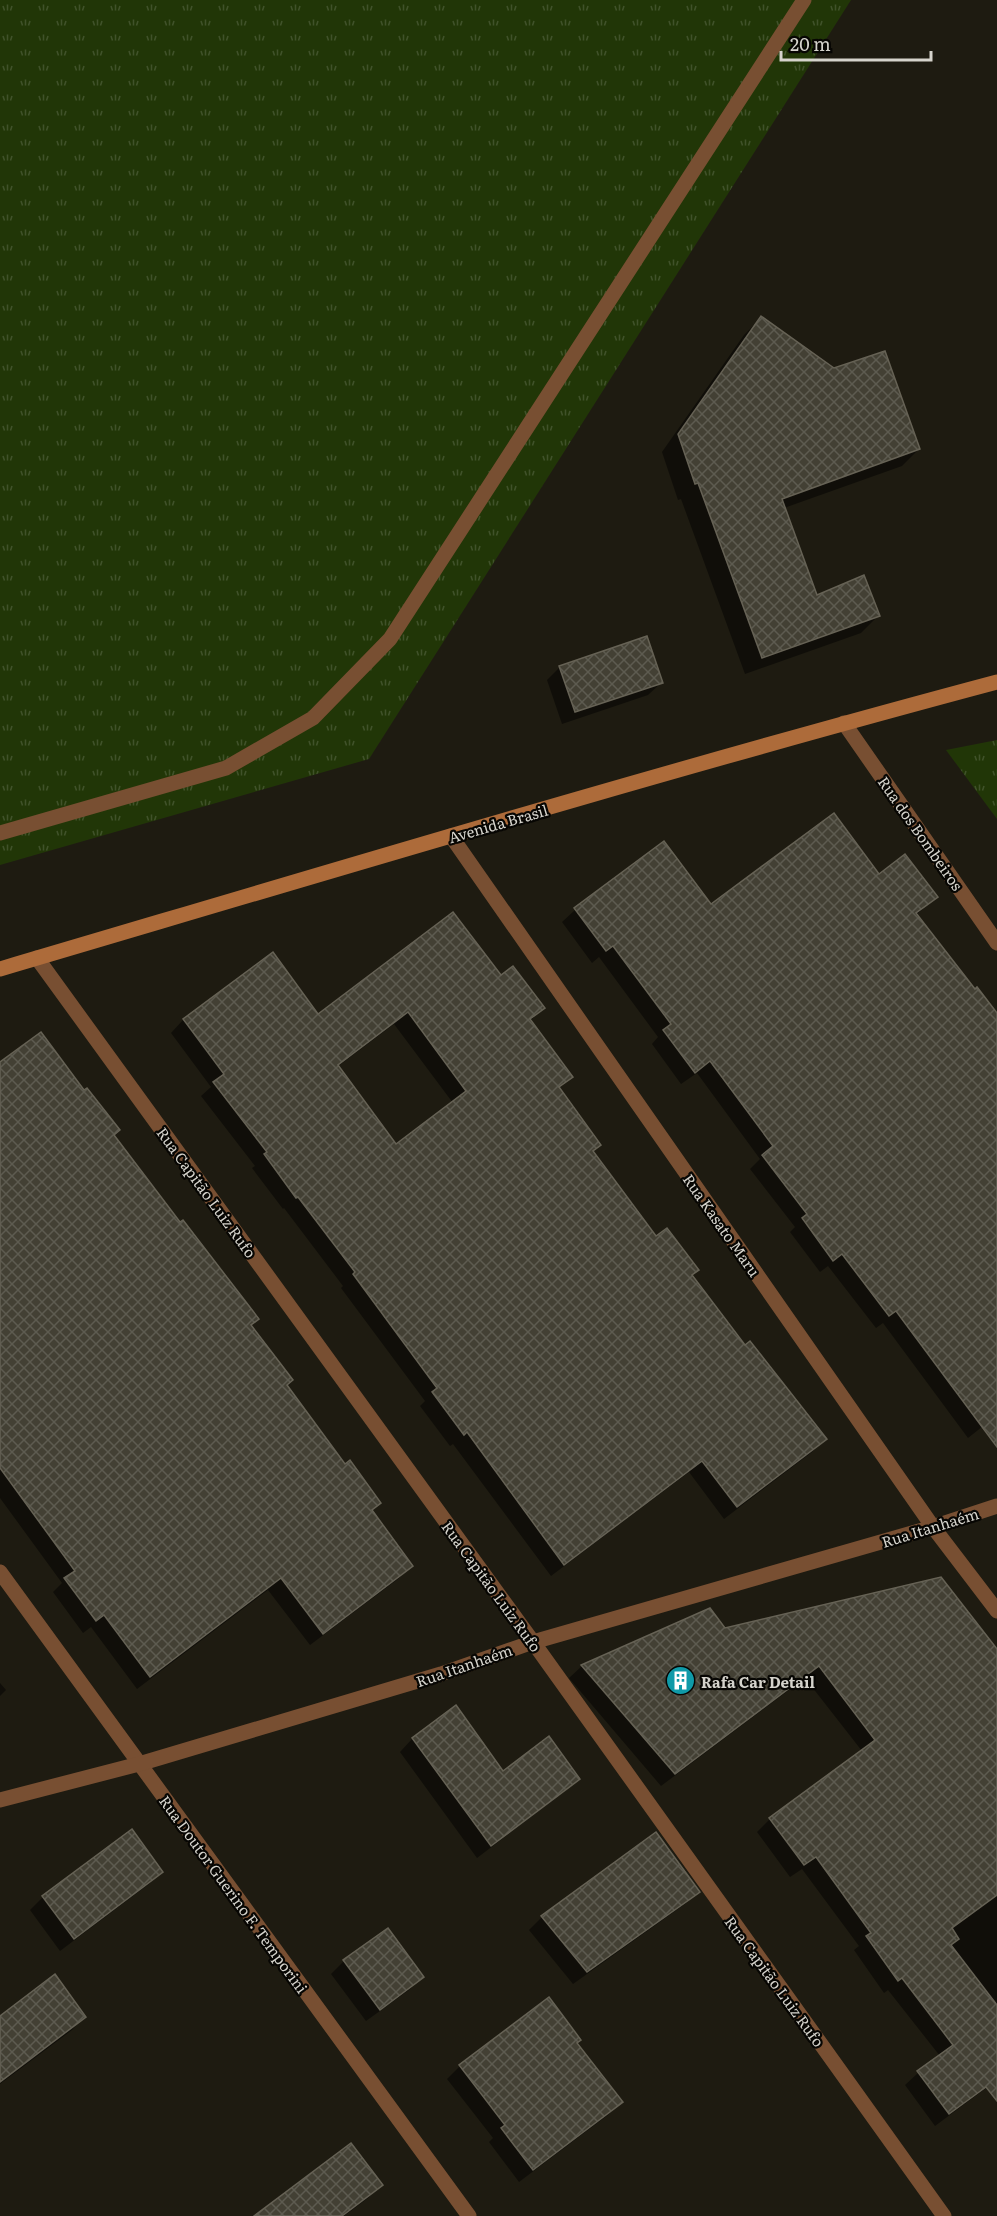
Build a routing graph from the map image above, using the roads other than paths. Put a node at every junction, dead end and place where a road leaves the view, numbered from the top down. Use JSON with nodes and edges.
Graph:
{"nodes":[{"id":1,"x":804,"y":0,"type":"edge"},
{"id":2,"x":997,"y":682,"type":"edge"},
{"id":3,"x":844,"y":723,"type":"junction"},
{"id":4,"x":0,"y":833,"type":"edge"},
{"id":5,"x":451,"y":836,"type":"junction"},
{"id":6,"x":997,"y":943,"type":"edge"},
{"id":7,"x":37,"y":958,"type":"junction"},
{"id":8,"x":0,"y":969,"type":"edge"},
{"id":9,"x":997,"y":1506,"type":"edge"},
{"id":10,"x":933,"y":1527,"type":"junction"},
{"id":11,"x":0,"y":1572,"type":"edge"},
{"id":12,"x":997,"y":1611,"type":"edge"},
{"id":13,"x":532,"y":1642,"type":"junction"},
{"id":14,"x":139,"y":1764,"type":"junction"},
{"id":15,"x":0,"y":1800,"type":"edge"},
{"id":16,"x":469,"y":2216,"type":"edge"},
{"id":17,"x":944,"y":2216,"type":"edge"}],
"edges":[{"from":1,"to":4,"type":"street"},
{"from":2,"to":3,"type":"main road","name":"Avenida Brasil"},
{"from":3,"to":5,"type":"main road","name":"Avenida Brasil"},
{"from":3,"to":6,"type":"street","name":"Rua dos Bombeiros"},
{"from":5,"to":7,"type":"main road","name":"Avenida Brasil"},
{"from":5,"to":10,"type":"street","name":"Rua Kasato Maru"},
{"from":7,"to":8,"type":"main road","name":"Avenida Brasil"},
{"from":7,"to":13,"type":"street","name":"Rua Capitão Luiz Rufo"},
{"from":9,"to":10,"type":"street","name":"Rua Itanhaém"},
{"from":10,"to":12,"type":"street","name":"Rua Kasato Maru"},
{"from":10,"to":13,"type":"street","name":"Rua Itanhaém"},
{"from":11,"to":14,"type":"street","name":"Rua Doutor Guerino F. Temporini"},
{"from":13,"to":14,"type":"street","name":"Rua Itanhaém"},
{"from":13,"to":17,"type":"street","name":"Rua Capitão Luiz Rufo"},
{"from":14,"to":15,"type":"street","name":"Rua Itanhaém"},
{"from":14,"to":16,"type":"street","name":"Rua Doutor Guerino F. Temporini"}]}
